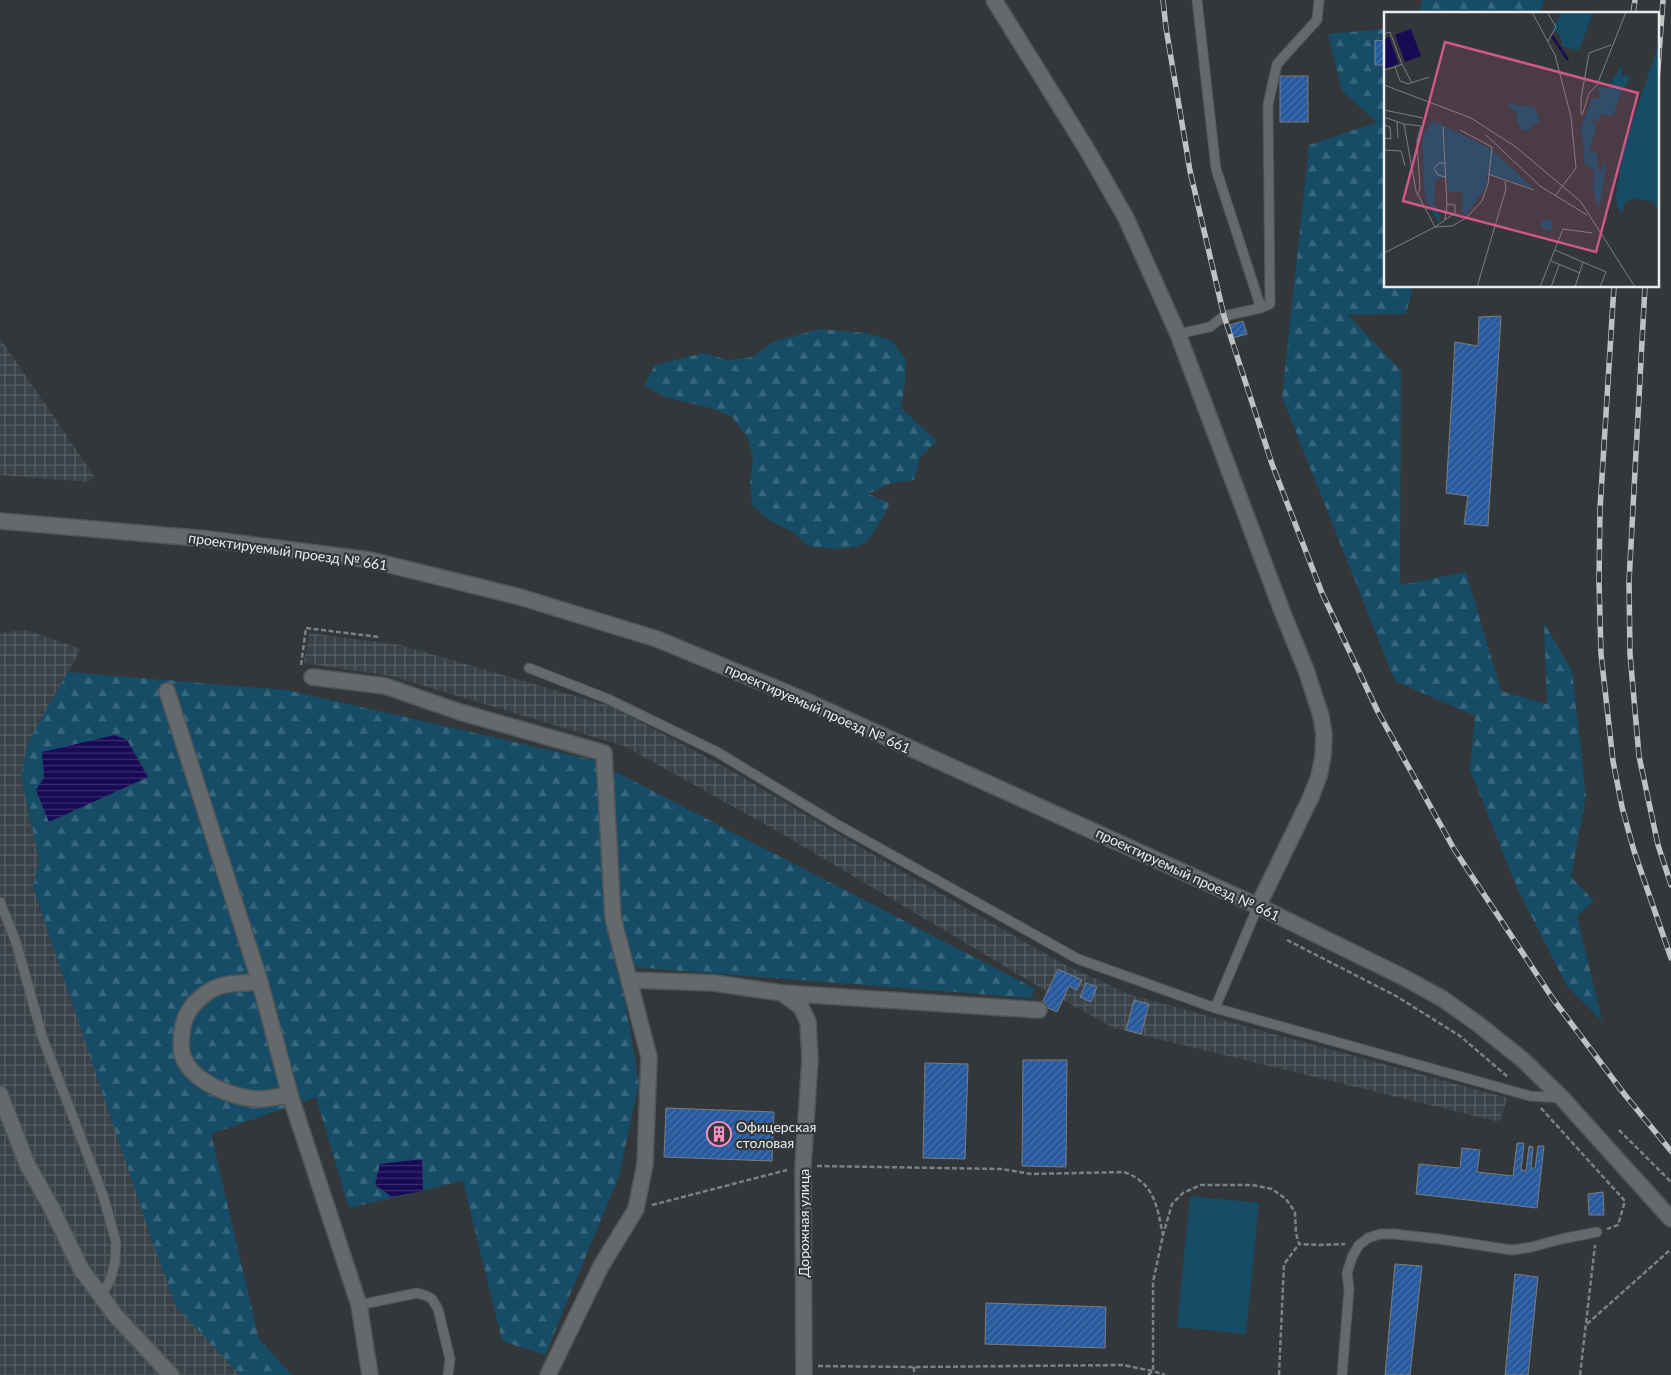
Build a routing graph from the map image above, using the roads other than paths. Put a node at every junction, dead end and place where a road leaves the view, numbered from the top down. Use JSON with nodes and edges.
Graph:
{"nodes":[{"id":1,"x":994,"y":0,"type":"edge"},
{"id":2,"x":1197,"y":0,"type":"edge"},
{"id":3,"x":1319,"y":0,"type":"edge"},
{"id":4,"x":1261,"y":308,"type":"junction"},
{"id":5,"x":1178,"y":334,"type":"junction"},
{"id":6,"x":0,"y":521,"type":"edge"},
{"id":7,"x":529,"y":668,"type":"dead end"},
{"id":8,"x":312,"y":677,"type":"road end"},
{"id":9,"x":167,"y":691,"type":"dead end"},
{"id":10,"x":0,"y":902,"type":"edge"},
{"id":11,"x":1258,"y":906,"type":"junction"},
{"id":12,"x":629,"y":980,"type":"junction"},
{"id":13,"x":260,"y":982,"type":"junction"},
{"id":14,"x":782,"y":993,"type":"junction"},
{"id":15,"x":1215,"y":1008,"type":"junction"},
{"id":16,"x":1039,"y":1010,"type":"dead end"},
{"id":17,"x":0,"y":1094,"type":"edge"},
{"id":18,"x":290,"y":1095,"type":"junction"},
{"id":19,"x":1562,"y":1098,"type":"junction"},
{"id":20,"x":1671,"y":1219,"type":"edge"},
{"id":21,"x":1597,"y":1232,"type":"road end"},
{"id":22,"x":101,"y":1297,"type":"junction"},
{"id":23,"x":359,"y":1305,"type":"junction"},
{"id":24,"x":804,"y":1371,"type":"edge"},
{"id":25,"x":171,"y":1375,"type":"edge"},
{"id":26,"x":370,"y":1375,"type":"edge"},
{"id":27,"x":448,"y":1375,"type":"edge"},
{"id":28,"x":548,"y":1375,"type":"edge"},
{"id":29,"x":1342,"y":1375,"type":"edge"}],
"edges":[{"from":1,"to":5,"type":"street"},
{"from":2,"to":4,"type":"lane"},
{"from":3,"to":4,"type":"lane"},
{"from":4,"to":5,"type":"lane"},
{"from":5,"to":11,"type":"street"},
{"from":6,"to":11,"type":"street","name":"проектируемый проезд № 661"},
{"from":7,"to":15,"type":"lane"},
{"from":8,"to":12,"type":"street"},
{"from":9,"to":13,"type":"street"},
{"from":10,"to":22,"type":"lane"},
{"from":11,"to":15,"type":"lane"},
{"from":11,"to":19,"type":"street","name":"проектируемый проезд № 661"},
{"from":12,"to":14,"type":"street"},
{"from":12,"to":28,"type":"street"},
{"from":13,"to":18,"type":"street"},
{"from":13,"to":18,"type":"street"},
{"from":14,"to":16,"type":"street"},
{"from":14,"to":24,"type":"street","name":"Дорожная улица"},
{"from":15,"to":19,"type":"lane"},
{"from":17,"to":22,"type":"street"},
{"from":18,"to":23,"type":"street"},
{"from":19,"to":20,"type":"street","name":"проектируемый проезд № 661"},
{"from":21,"to":29,"type":"lane"},
{"from":22,"to":25,"type":"street"},
{"from":23,"to":26,"type":"street"},
{"from":23,"to":27,"type":"lane"}]}
